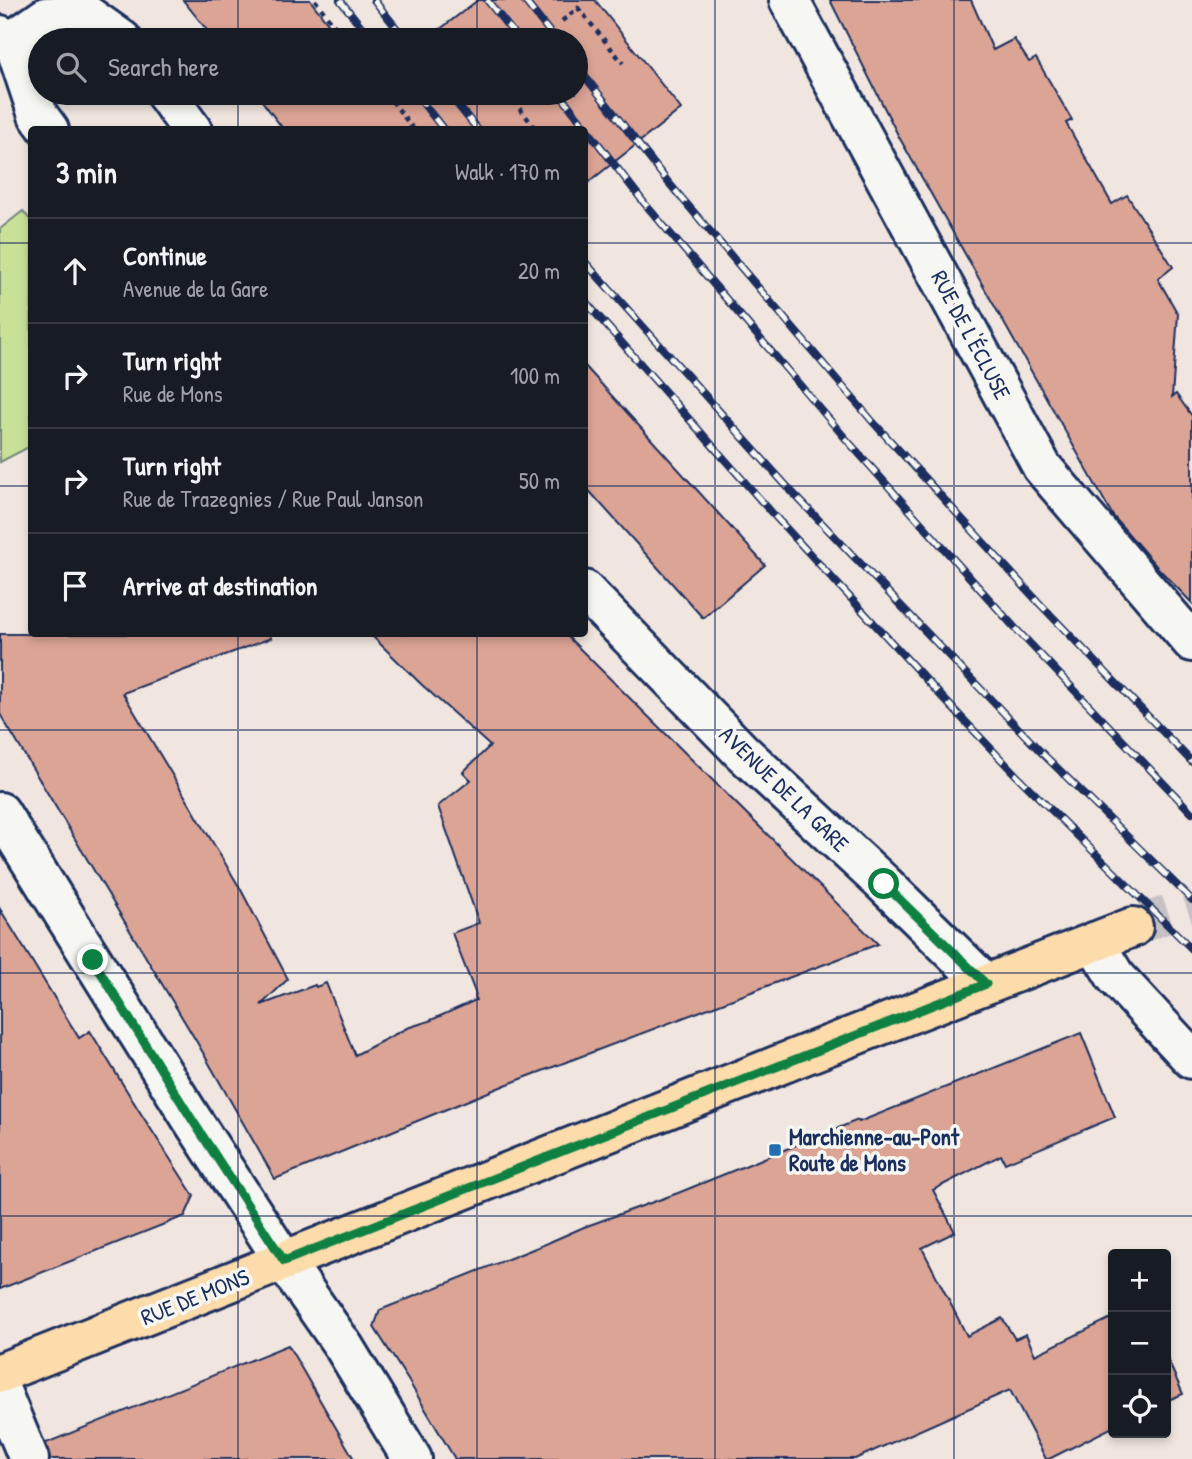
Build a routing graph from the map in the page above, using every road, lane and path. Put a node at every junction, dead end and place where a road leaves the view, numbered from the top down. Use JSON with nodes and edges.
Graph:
{"nodes":[{"id":1,"x":315,"y":0,"type":"edge"},
{"id":2,"x":789,"y":0,"type":"edge"},
{"id":3,"x":562,"y":21,"type":"dead end"},
{"id":4,"x":105,"y":28,"type":"edge"},
{"id":5,"x":336,"y":28,"type":"edge"},
{"id":6,"x":6,"y":38,"type":"edge"},
{"id":7,"x":623,"y":63,"type":"dead end"},
{"id":8,"x":28,"y":93,"type":"edge"},
{"id":9,"x":33,"y":105,"type":"edge"},
{"id":10,"x":174,"y":105,"type":"edge"},
{"id":11,"x":395,"y":105,"type":"edge"},
{"id":12,"x":517,"y":105,"type":"edge"},
{"id":13,"x":46,"y":126,"type":"edge"},
{"id":14,"x":189,"y":126,"type":"edge"},
{"id":15,"x":411,"y":126,"type":"edge"},
{"id":16,"x":534,"y":126,"type":"edge"},
{"id":17,"x":588,"y":594,"type":"edge"},
{"id":18,"x":1192,"y":642,"type":"edge"},
{"id":19,"x":0,"y":812,"type":"edge"},
{"id":20,"x":1133,"y":927,"type":"tunnel mouth"},
{"id":21,"x":1094,"y":942,"type":"junction"},
{"id":22,"x":986,"y":984,"type":"junction"},
{"id":23,"x":1192,"y":1059,"type":"edge"},
{"id":24,"x":284,"y":1261,"type":"junction"},
{"id":25,"x":0,"y":1373,"type":"edge"},
{"id":26,"x":0,"y":1389,"type":"edge"},
{"id":27,"x":29,"y":1459,"type":"edge"},
{"id":28,"x":412,"y":1459,"type":"edge"}],
"edges":[{"from":1,"to":5,"type":"path"},
{"from":2,"to":18,"type":"street","name":"RUE DE L'ÉCLUSE"},
{"from":3,"to":7,"type":"path"},
{"from":4,"to":6,"type":"street"},
{"from":6,"to":8,"type":"street"},
{"from":9,"to":13,"type":"street"},
{"from":10,"to":14,"type":"street"},
{"from":11,"to":15,"type":"path"},
{"from":12,"to":16,"type":"path"},
{"from":17,"to":22,"type":"street","name":"AVENUE DE LA GARE"},
{"from":19,"to":24,"type":"street"},
{"from":20,"to":21,"type":"main road","name":"RUE DE MONS"},
{"from":21,"to":22,"type":"main road","name":"RUE DE MONS"},
{"from":21,"to":23,"type":"street"},
{"from":22,"to":24,"type":"main road","name":"RUE DE MONS"},
{"from":24,"to":25,"type":"main road","name":"RUE DE MONS"},
{"from":24,"to":28,"type":"street"},
{"from":26,"to":27,"type":"street"}]}
